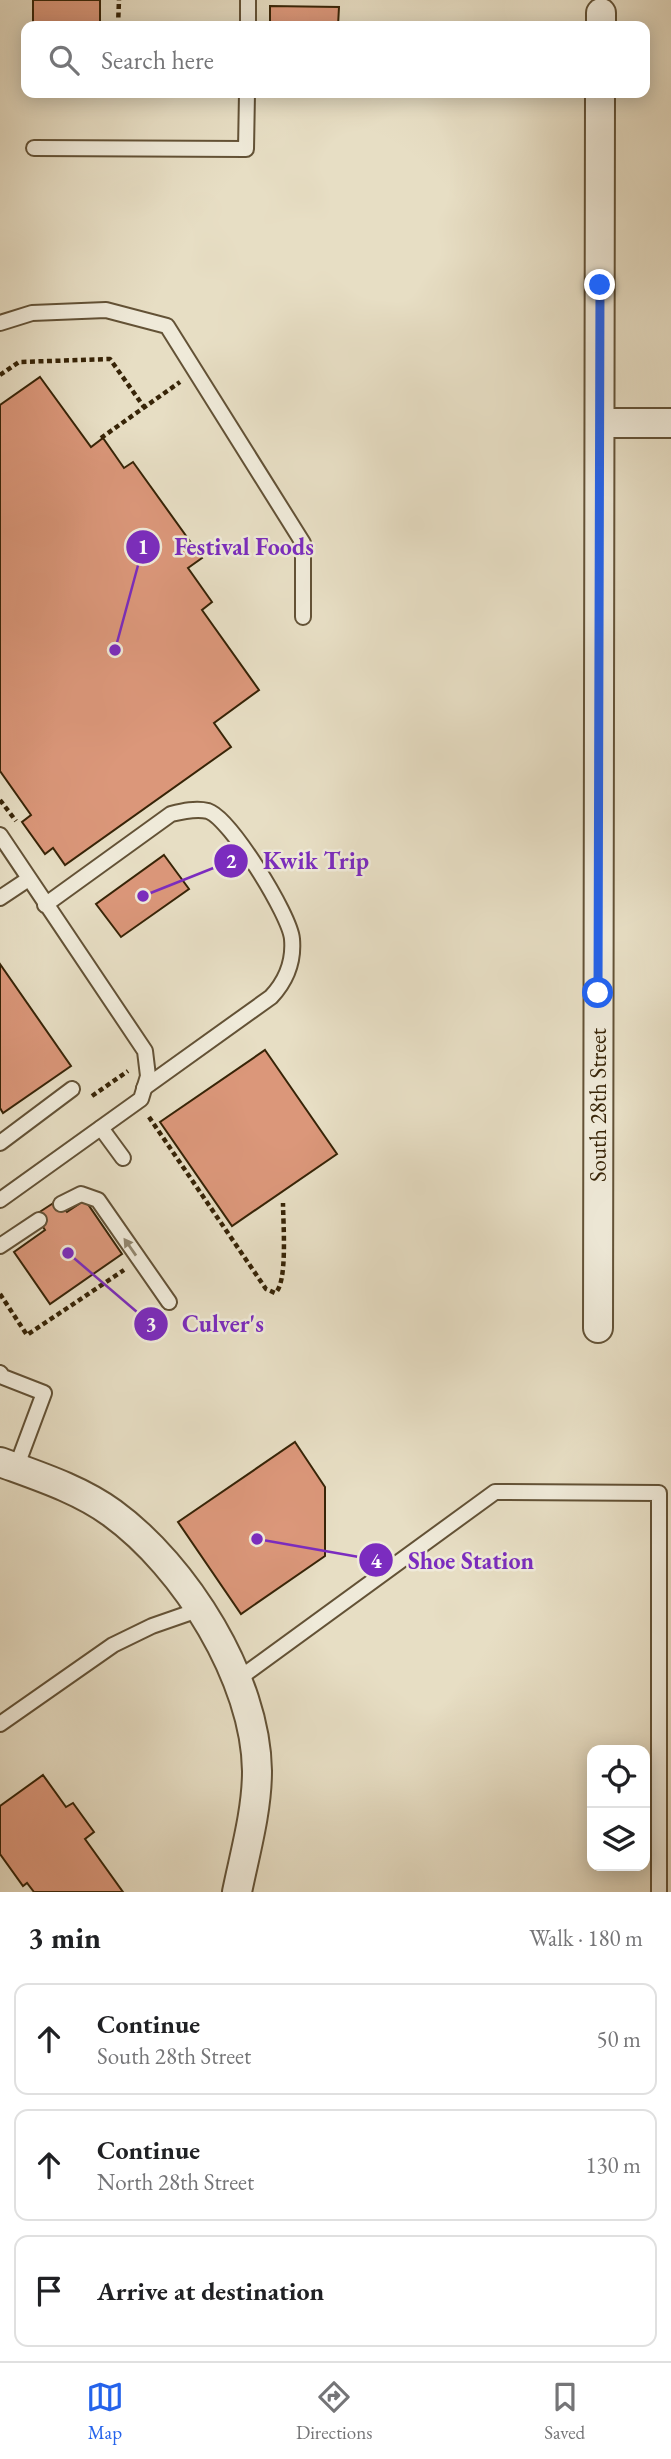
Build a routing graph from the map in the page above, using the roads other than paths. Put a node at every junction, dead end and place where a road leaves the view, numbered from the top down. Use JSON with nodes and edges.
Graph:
{"nodes":[{"id":1,"x":248,"y":0,"type":"edge"},
{"id":2,"x":248,"y":21,"type":"edge"},
{"id":3,"x":247,"y":98,"type":"edge"},
{"id":4,"x":600,"y":98,"type":"edge"},
{"id":5,"x":34,"y":148,"type":"dead end"},
{"id":6,"x":0,"y":323,"type":"edge"},
{"id":7,"x":600,"y":422,"type":"junction"},
{"id":8,"x":671,"y":423,"type":"edge"},
{"id":9,"x":303,"y":617,"type":"dead end"},
{"id":10,"x":0,"y":835,"type":"edge"},
{"id":11,"x":27,"y":880,"type":"junction"},
{"id":12,"x":0,"y":898,"type":"edge"},
{"id":13,"x":45,"y":905,"type":"junction"},
{"id":14,"x":72,"y":1089,"type":"road end"},
{"id":15,"x":141,"y":1095,"type":"junction"},
{"id":16,"x":101,"y":1128,"type":"junction"},
{"id":17,"x":0,"y":1143,"type":"edge"},
{"id":18,"x":122,"y":1158,"type":"dead end"},
{"id":19,"x":2,"y":1195,"type":"edge"},
{"id":20,"x":61,"y":1204,"type":"dead end"},
{"id":21,"x":39,"y":1220,"type":"dead end"},
{"id":22,"x":0,"y":1246,"type":"edge"},
{"id":23,"x":169,"y":1302,"type":"dead end"},
{"id":24,"x":598,"y":1328,"type":"dead end"},
{"id":25,"x":0,"y":1373,"type":"edge"},
{"id":26,"x":8,"y":1465,"type":"edge"},
{"id":27,"x":198,"y":1610,"type":"junction"},
{"id":28,"x":237,"y":1680,"type":"junction"},
{"id":29,"x":0,"y":1724,"type":"edge"},
{"id":30,"x":237,"y":1892,"type":"edge"},
{"id":31,"x":659,"y":1892,"type":"edge"}],
"edges":[{"from":1,"to":2,"type":"lane"},
{"from":3,"to":5,"type":"lane"},
{"from":4,"to":7,"type":"street","name":"South 28th Street"},
{"from":6,"to":9,"type":"lane"},
{"from":7,"to":8,"type":"street"},
{"from":7,"to":24,"type":"street","name":"South 28th Street"},
{"from":10,"to":11,"type":"lane"},
{"from":11,"to":12,"type":"lane"},
{"from":11,"to":13,"type":"lane"},
{"from":13,"to":15,"type":"lane"},
{"from":13,"to":15,"type":"lane"},
{"from":14,"to":17,"type":"lane"},
{"from":15,"to":16,"type":"lane"},
{"from":16,"to":18,"type":"lane"},
{"from":16,"to":19,"type":"lane"},
{"from":23,"to":20,"type":"lane","one_way":true},
{"from":21,"to":22,"type":"lane"},
{"from":25,"to":26,"type":"lane"},
{"from":26,"to":27,"type":"street"},
{"from":27,"to":28,"type":"street"},
{"from":27,"to":29,"type":"lane"},
{"from":28,"to":30,"type":"street"},
{"from":28,"to":31,"type":"lane"}]}
